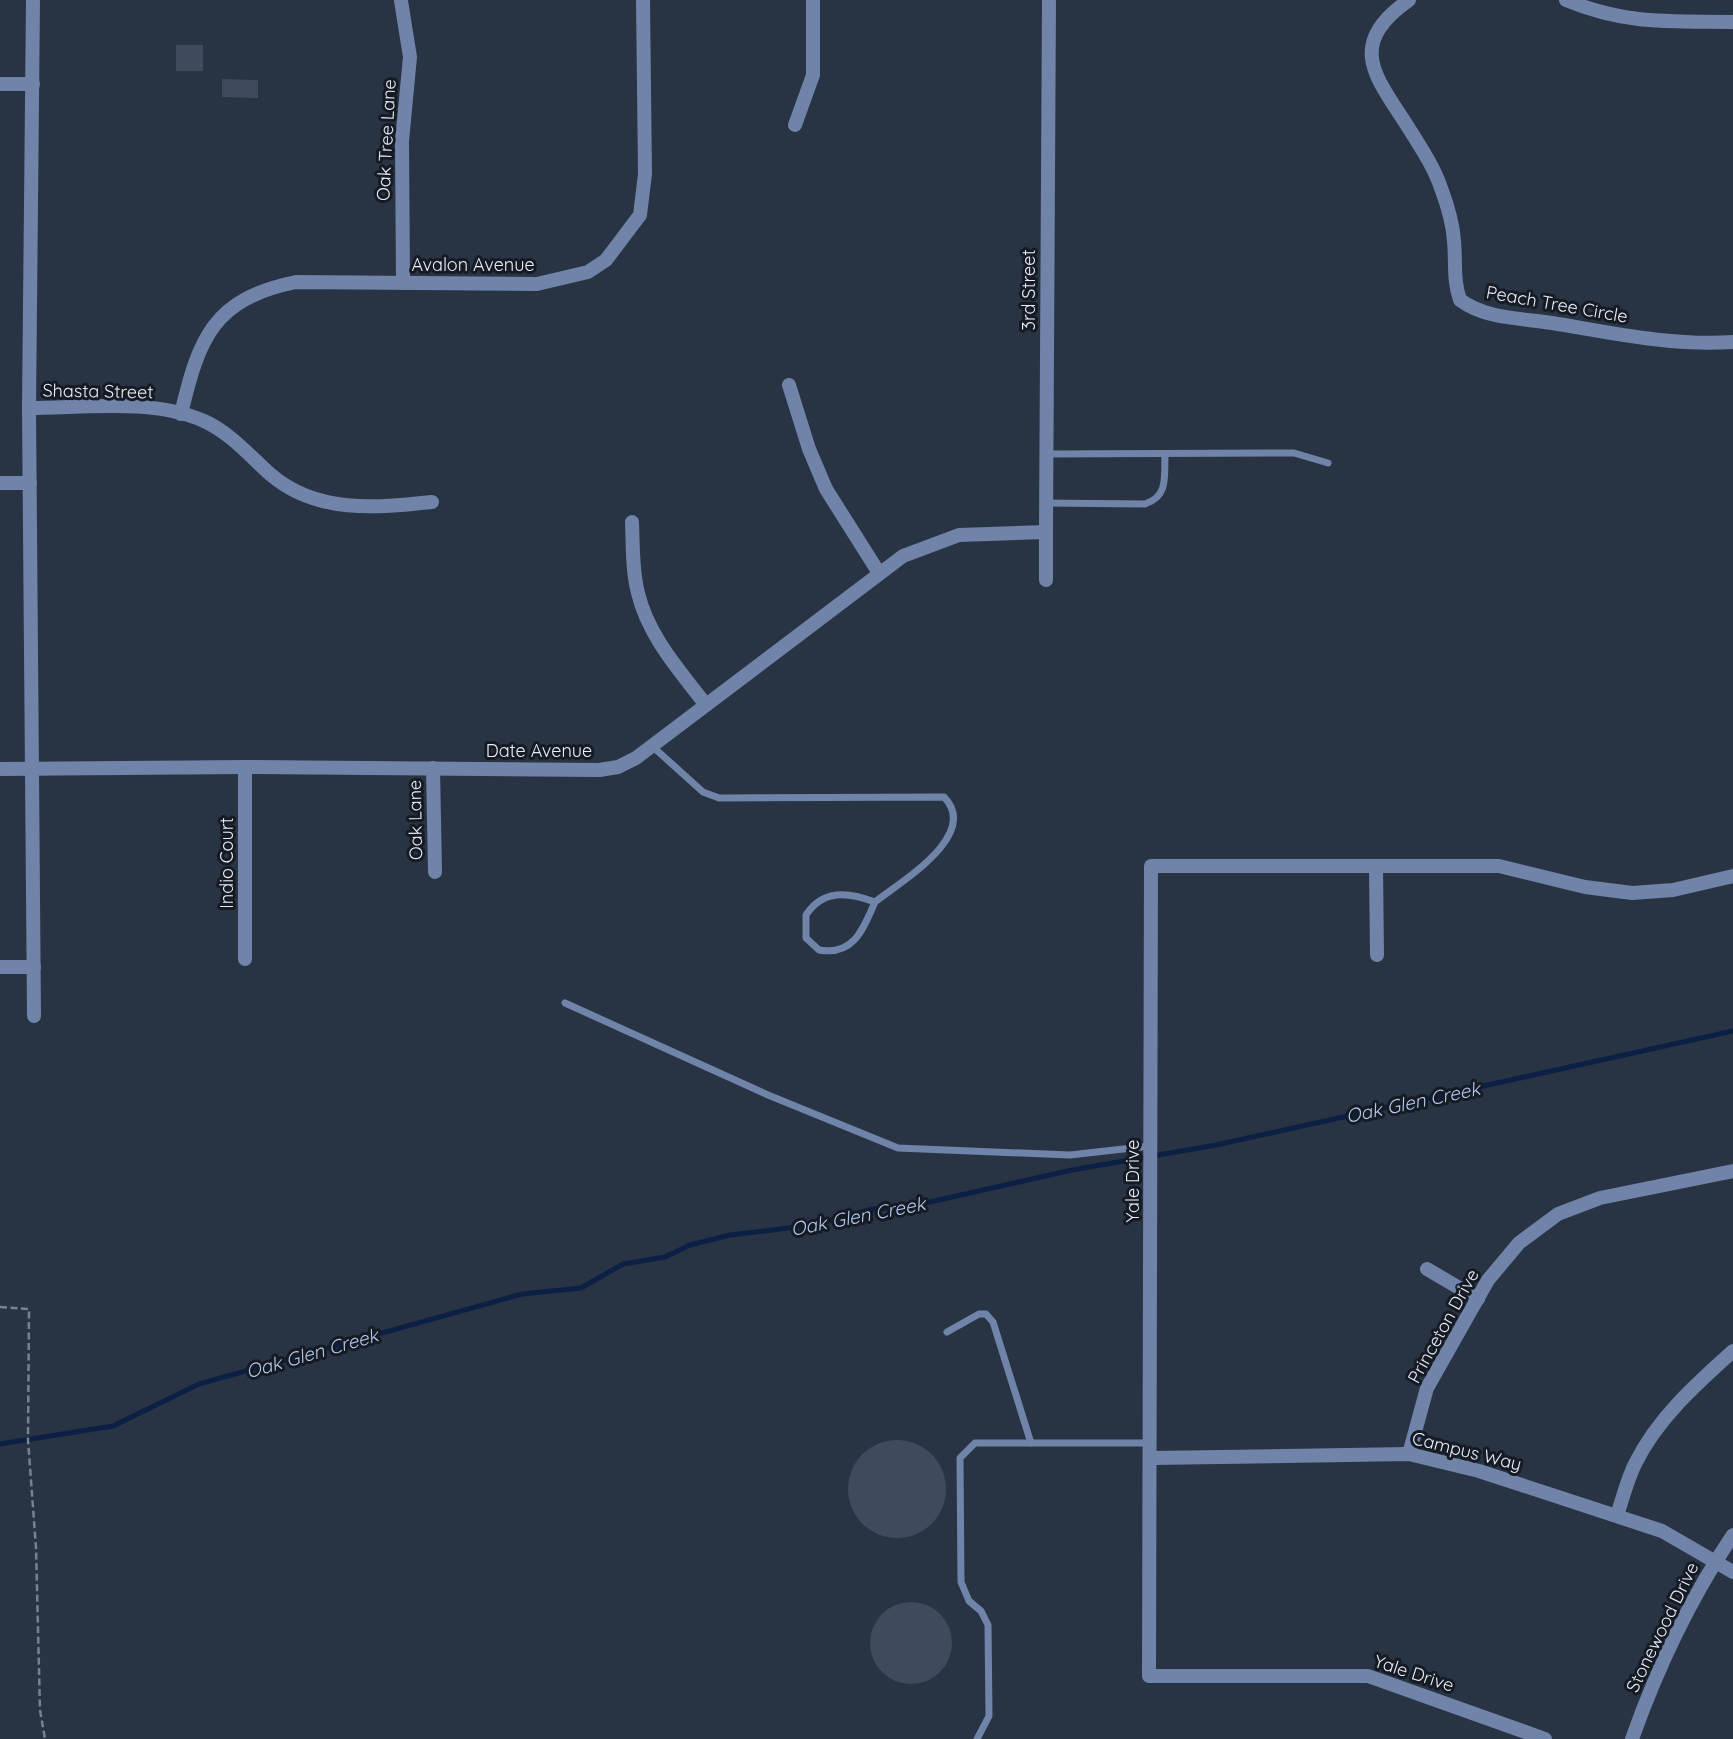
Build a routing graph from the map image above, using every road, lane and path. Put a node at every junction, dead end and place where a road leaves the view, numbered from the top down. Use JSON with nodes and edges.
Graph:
{"nodes":[{"id":1,"x":33,"y":0,"type":"edge"},
{"id":2,"x":643,"y":0,"type":"edge"},
{"id":3,"x":813,"y":0,"type":"edge"},
{"id":4,"x":1049,"y":0,"type":"edge"},
{"id":5,"x":1409,"y":0,"type":"edge"},
{"id":6,"x":1566,"y":0,"type":"edge"},
{"id":7,"x":401,"y":1,"type":"edge"},
{"id":8,"x":1733,"y":22,"type":"edge"},
{"id":9,"x":0,"y":84,"type":"edge"},
{"id":10,"x":33,"y":84,"type":"junction"},
{"id":11,"x":795,"y":125,"type":"dead end"},
{"id":12,"x":403,"y":283,"type":"junction"},
{"id":13,"x":1733,"y":342,"type":"edge"},
{"id":14,"x":789,"y":385,"type":"dead end"},
{"id":15,"x":29,"y":408,"type":"junction"},
{"id":16,"x":181,"y":414,"type":"junction"},
{"id":17,"x":1046,"y":454,"type":"junction"},
{"id":18,"x":1165,"y":454,"type":"junction"},
{"id":19,"x":1328,"y":463,"type":"dead end"},
{"id":20,"x":0,"y":483,"type":"edge"},
{"id":21,"x":30,"y":483,"type":"junction"},
{"id":22,"x":432,"y":502,"type":"dead end"},
{"id":23,"x":1045,"y":503,"type":"junction"},
{"id":24,"x":632,"y":522,"type":"dead end"},
{"id":25,"x":1046,"y":532,"type":"junction"},
{"id":26,"x":879,"y":573,"type":"junction"},
{"id":27,"x":1046,"y":580,"type":"dead end"},
{"id":28,"x":706,"y":705,"type":"junction"},
{"id":29,"x":652,"y":746,"type":"junction"},
{"id":30,"x":245,"y":767,"type":"junction"},
{"id":31,"x":433,"y":768,"type":"junction"},
{"id":32,"x":0,"y":769,"type":"edge"},
{"id":33,"x":34,"y":769,"type":"junction"},
{"id":34,"x":1377,"y":866,"type":"junction"},
{"id":35,"x":435,"y":872,"type":"dead end"},
{"id":36,"x":1733,"y":876,"type":"edge"},
{"id":37,"x":875,"y":902,"type":"junction"},
{"id":38,"x":1377,"y":955,"type":"dead end"},
{"id":39,"x":245,"y":959,"type":"dead end"},
{"id":40,"x":0,"y":967,"type":"edge"},
{"id":41,"x":34,"y":967,"type":"junction"},
{"id":42,"x":565,"y":1003,"type":"dead end"},
{"id":43,"x":34,"y":1016,"type":"dead end"},
{"id":44,"x":1151,"y":1146,"type":"junction"},
{"id":45,"x":1733,"y":1171,"type":"edge"},
{"id":46,"x":1427,"y":1269,"type":"dead end"},
{"id":47,"x":1478,"y":1298,"type":"junction"},
{"id":48,"x":0,"y":1307,"type":"edge"},
{"id":49,"x":947,"y":1332,"type":"dead end"},
{"id":50,"x":1733,"y":1351,"type":"edge"},
{"id":51,"x":1031,"y":1443,"type":"junction"},
{"id":52,"x":1152,"y":1450,"type":"junction"},
{"id":53,"x":1409,"y":1454,"type":"junction"},
{"id":54,"x":1617,"y":1515,"type":"junction"},
{"id":55,"x":1733,"y":1535,"type":"edge"},
{"id":56,"x":1715,"y":1561,"type":"junction"},
{"id":57,"x":1733,"y":1572,"type":"edge"},
{"id":58,"x":45,"y":1739,"type":"edge"},
{"id":59,"x":977,"y":1739,"type":"edge"},
{"id":60,"x":1545,"y":1739,"type":"edge"},
{"id":61,"x":1632,"y":1739,"type":"edge"}],
"edges":[{"from":1,"to":10,"type":"street"},
{"from":2,"to":12,"type":"street","name":"Avalon Avenue"},
{"from":3,"to":11,"type":"street"},
{"from":4,"to":17,"type":"street","name":"3rd Street"},
{"from":5,"to":13,"type":"street","name":"Peach Tree Circle"},
{"from":6,"to":8,"type":"street"},
{"from":7,"to":12,"type":"street","name":"Oak Tree Lane"},
{"from":9,"to":10,"type":"street"},
{"from":10,"to":15,"type":"street"},
{"from":12,"to":16,"type":"street","name":"Avalon Avenue"},
{"from":14,"to":26,"type":"street"},
{"from":15,"to":16,"type":"street","name":"Shasta Street"},
{"from":15,"to":21,"type":"street"},
{"from":16,"to":22,"type":"street","name":"Shasta Street"},
{"from":17,"to":18,"type":"lane"},
{"from":17,"to":23,"type":"street","name":"3rd Street"},
{"from":18,"to":19,"type":"lane"},
{"from":18,"to":23,"type":"lane"},
{"from":20,"to":21,"type":"street"},
{"from":21,"to":33,"type":"street"},
{"from":23,"to":25,"type":"street","name":"3rd Street"},
{"from":24,"to":28,"type":"street"},
{"from":25,"to":26,"type":"street","name":"Date Avenue"},
{"from":25,"to":27,"type":"street","name":"3rd Street"},
{"from":26,"to":28,"type":"street","name":"Date Avenue"},
{"from":28,"to":29,"type":"street","name":"Date Avenue"},
{"from":29,"to":31,"type":"street","name":"Date Avenue"},
{"from":29,"to":37,"type":"lane"},
{"from":30,"to":31,"type":"street","name":"Date Avenue"},
{"from":30,"to":33,"type":"street","name":"Date Avenue"},
{"from":30,"to":39,"type":"street","name":"Indio Court"},
{"from":31,"to":35,"type":"street","name":"Oak Lane"},
{"from":32,"to":33,"type":"street","name":"Date Avenue"},
{"from":33,"to":41,"type":"street"},
{"from":34,"to":36,"type":"street","name":"Yale Drive"},
{"from":34,"to":38,"type":"street"},
{"from":34,"to":44,"type":"street","name":"Yale Drive"},
{"from":37,"to":37,"type":"lane"},
{"from":40,"to":41,"type":"street"},
{"from":41,"to":43,"type":"street"},
{"from":42,"to":44,"type":"lane"},
{"from":44,"to":52,"type":"street","name":"Yale Drive"},
{"from":45,"to":47,"type":"street","name":"Princeton Drive"},
{"from":46,"to":47,"type":"street"},
{"from":47,"to":53,"type":"street","name":"Princeton Drive"},
{"from":48,"to":58,"type":"path"},
{"from":49,"to":51,"type":"lane"},
{"from":50,"to":54,"type":"street"},
{"from":51,"to":52,"type":"lane"},
{"from":51,"to":59,"type":"lane"},
{"from":52,"to":53,"type":"street","name":"Campus Way"},
{"from":52,"to":60,"type":"street","name":"Yale Drive"},
{"from":53,"to":54,"type":"street","name":"Campus Way"},
{"from":54,"to":56,"type":"street","name":"Campus Way"},
{"from":55,"to":56,"type":"street","name":"Stonewood Drive"},
{"from":56,"to":57,"type":"street","name":"Campus Way"},
{"from":56,"to":61,"type":"street","name":"Stonewood Drive"}]}
